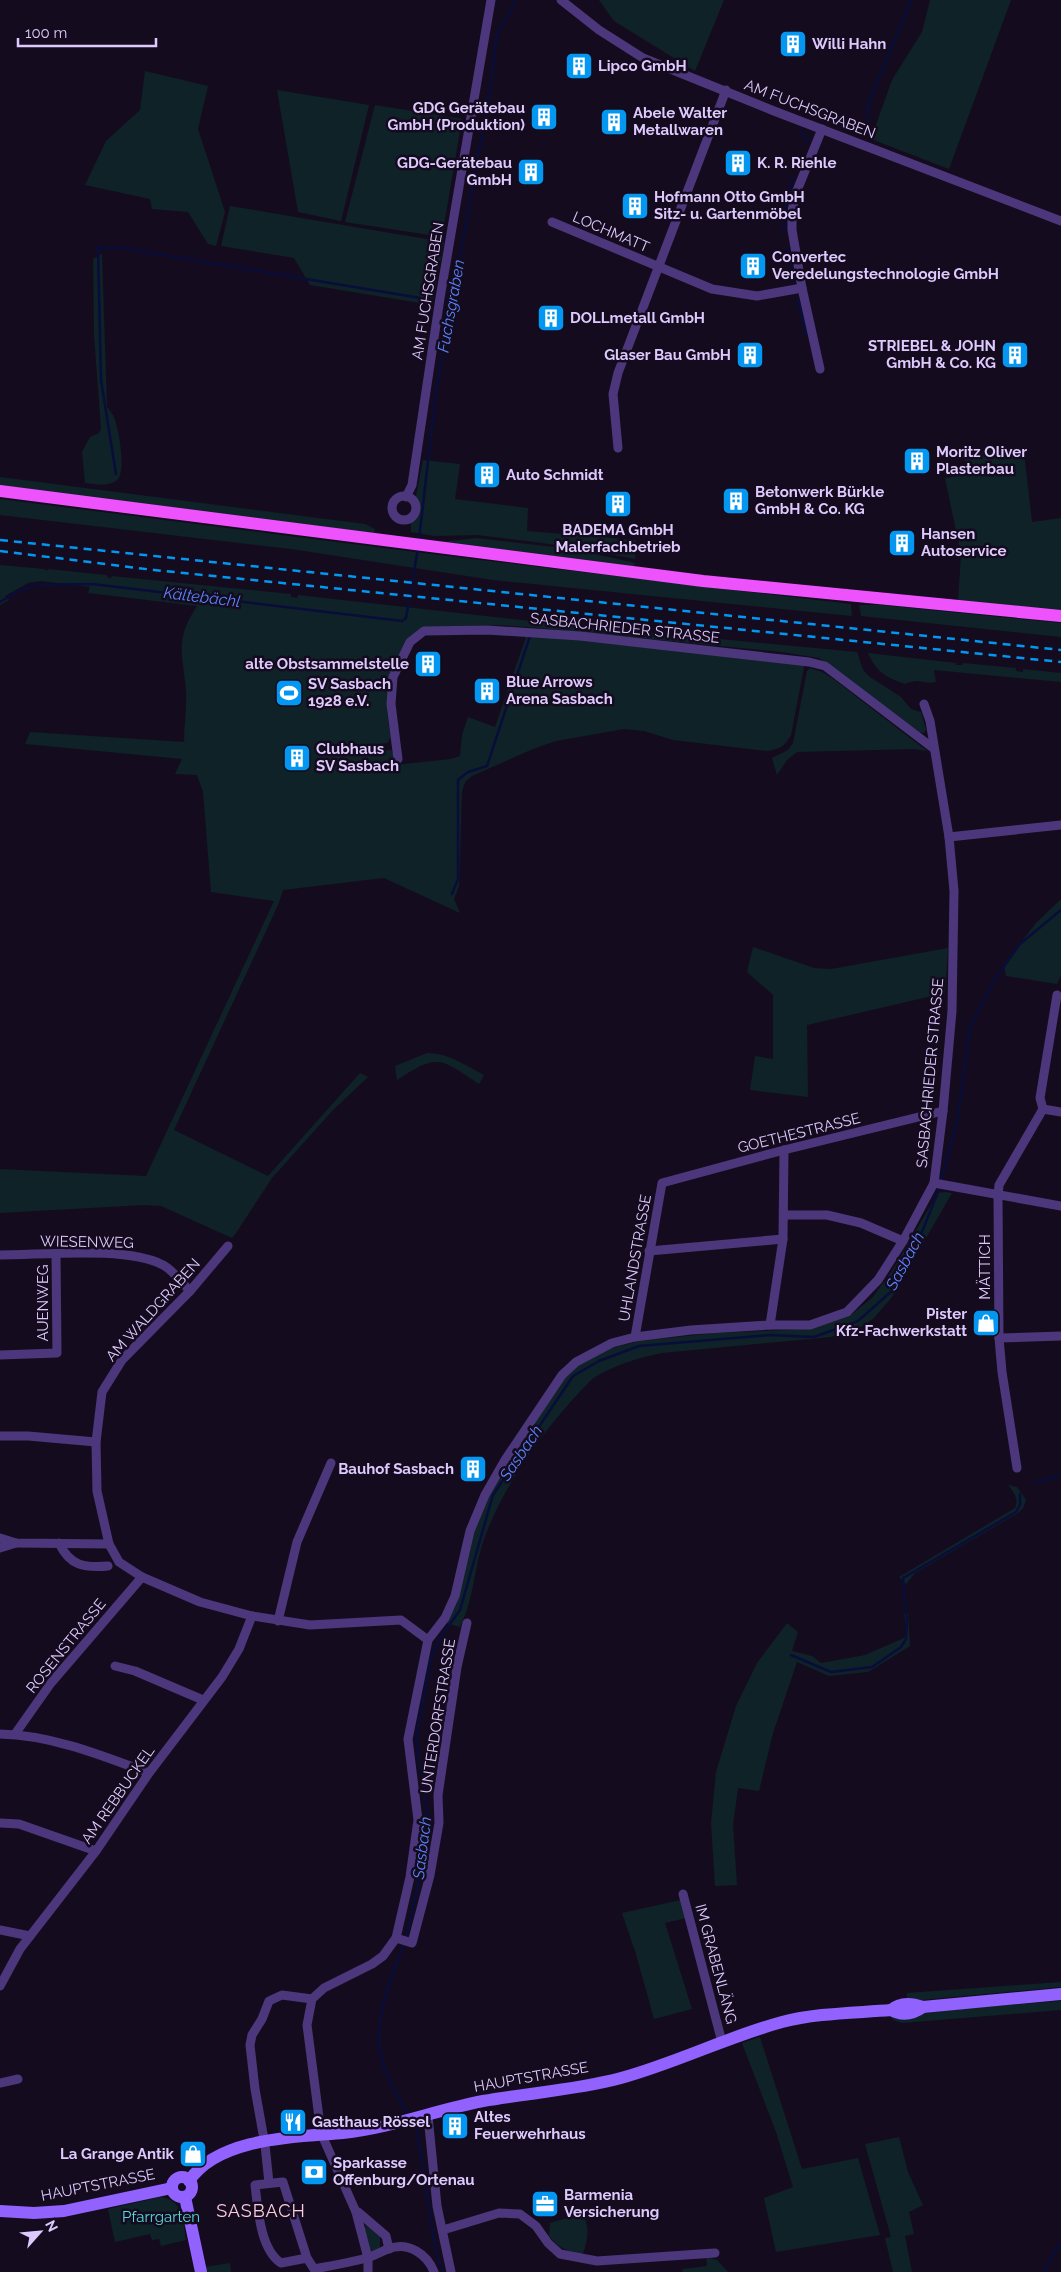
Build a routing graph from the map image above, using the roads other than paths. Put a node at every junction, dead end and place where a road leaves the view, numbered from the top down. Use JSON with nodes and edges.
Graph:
{"nodes":[{"id":1,"x":491,"y":0,"type":"edge"},
{"id":2,"x":561,"y":0,"type":"edge"},
{"id":3,"x":726,"y":90,"type":"junction"},
{"id":4,"x":822,"y":129,"type":"junction"},
{"id":5,"x":1061,"y":220,"type":"edge"},
{"id":6,"x":552,"y":222,"type":"dead end"},
{"id":7,"x":659,"y":267,"type":"junction"},
{"id":8,"x":802,"y":288,"type":"junction"},
{"id":9,"x":820,"y":369,"type":"dead end"},
{"id":10,"x":618,"y":448,"type":"dead end"},
{"id":11,"x":0,"y":491,"type":"edge"},
{"id":12,"x":406,"y":497,"type":"dead end"},
{"id":13,"x":1061,"y":616,"type":"edge"},
{"id":14,"x":924,"y":704,"type":"dead end"},
{"id":15,"x":933,"y":748,"type":"junction"},
{"id":16,"x":398,"y":759,"type":"dead end"},
{"id":17,"x":1061,"y":825,"type":"edge"},
{"id":18,"x":948,"y":837,"type":"junction"},
{"id":19,"x":1057,"y":995,"type":"dead end"},
{"id":20,"x":1043,"y":1109,"type":"junction"},
{"id":21,"x":943,"y":1111,"type":"junction"},
{"id":22,"x":1061,"y":1112,"type":"edge"},
{"id":23,"x":784,"y":1150,"type":"junction"},
{"id":24,"x":662,"y":1183,"type":"joint"},
{"id":25,"x":936,"y":1184,"type":"junction"},
{"id":26,"x":998,"y":1196,"type":"junction"},
{"id":27,"x":1061,"y":1206,"type":"edge"},
{"id":28,"x":785,"y":1215,"type":"junction"},
{"id":29,"x":783,"y":1239,"type":"junction"},
{"id":30,"x":904,"y":1241,"type":"junction"},
{"id":31,"x":228,"y":1246,"type":"dead end"},
{"id":32,"x":649,"y":1251,"type":"junction"},
{"id":33,"x":56,"y":1254,"type":"junction"},
{"id":34,"x":0,"y":1255,"type":"edge"},
{"id":35,"x":190,"y":1291,"type":"junction"},
{"id":36,"x":770,"y":1325,"type":"junction"},
{"id":37,"x":1061,"y":1336,"type":"edge"},
{"id":38,"x":635,"y":1337,"type":"junction"},
{"id":39,"x":999,"y":1338,"type":"junction"},
{"id":40,"x":0,"y":1355,"type":"edge"},
{"id":41,"x":0,"y":1436,"type":"edge"},
{"id":42,"x":96,"y":1442,"type":"junction"},
{"id":43,"x":331,"y":1463,"type":"dead end"},
{"id":44,"x":1016,"y":1468,"type":"dead end"},
{"id":45,"x":0,"y":1538,"type":"edge"},
{"id":46,"x":16,"y":1542,"type":"junction"},
{"id":47,"x":59,"y":1543,"type":"junction"},
{"id":48,"x":109,"y":1544,"type":"junction"},
{"id":49,"x":0,"y":1548,"type":"edge"},
{"id":50,"x":108,"y":1566,"type":"dead end"},
{"id":51,"x":142,"y":1577,"type":"junction"},
{"id":52,"x":252,"y":1616,"type":"junction"},
{"id":53,"x":278,"y":1622,"type":"junction"},
{"id":54,"x":467,"y":1623,"type":"dead end"},
{"id":55,"x":428,"y":1640,"type":"junction"},
{"id":56,"x":115,"y":1666,"type":"dead end"},
{"id":57,"x":203,"y":1700,"type":"junction"},
{"id":58,"x":0,"y":1734,"type":"edge"},
{"id":59,"x":15,"y":1734,"type":"junction"},
{"id":60,"x":149,"y":1773,"type":"junction"},
{"id":61,"x":0,"y":1823,"type":"edge"},
{"id":62,"x":96,"y":1851,"type":"junction"},
{"id":63,"x":683,"y":1894,"type":"dead end"},
{"id":64,"x":0,"y":1930,"type":"edge"},
{"id":65,"x":30,"y":1936,"type":"junction"},
{"id":66,"x":398,"y":1939,"type":"junction"},
{"id":67,"x":0,"y":1986,"type":"edge"},
{"id":68,"x":1061,"y":1994,"type":"edge"},
{"id":69,"x":312,"y":1999,"type":"junction"},
{"id":70,"x":722,"y":2042,"type":"junction"},
{"id":71,"x":18,"y":2079,"type":"dead end"},
{"id":72,"x":0,"y":2083,"type":"edge"},
{"id":73,"x":424,"y":2117,"type":"junction"},
{"id":74,"x":321,"y":2134,"type":"junction"},
{"id":75,"x":265,"y":2140,"type":"junction"},
{"id":76,"x":189,"y":2181,"type":"junction"},
{"id":77,"x":269,"y":2183,"type":"junction"},
{"id":78,"x":172,"y":2188,"type":"junction"},
{"id":79,"x":185,"y":2197,"type":"junction"},
{"id":80,"x":0,"y":2211,"type":"edge"},
{"id":81,"x":356,"y":2212,"type":"junction"},
{"id":82,"x":443,"y":2230,"type":"junction"},
{"id":83,"x":389,"y":2249,"type":"junction"},
{"id":84,"x":715,"y":2254,"type":"dead end"},
{"id":85,"x":307,"y":2258,"type":"junction"},
{"id":86,"x":368,"y":2258,"type":"junction"},
{"id":87,"x":201,"y":2272,"type":"edge"},
{"id":88,"x":368,"y":2272,"type":"edge"},
{"id":89,"x":434,"y":2272,"type":"edge"},
{"id":90,"x":451,"y":2272,"type":"edge"}],
"edges":[{"from":1,"to":12,"type":"street","name":"AM FUCHSGRABEN"},
{"from":2,"to":3,"type":"street","name":"AM FUCHSGRABEN"},
{"from":3,"to":4,"type":"street","name":"AM FUCHSGRABEN"},
{"from":3,"to":7,"type":"street","name":"LOCHMATT"},
{"from":4,"to":5,"type":"street","name":"AM FUCHSGRABEN"},
{"from":4,"to":8,"type":"street"},
{"from":6,"to":7,"type":"street","name":"LOCHMATT"},
{"from":7,"to":8,"type":"street"},
{"from":7,"to":10,"type":"street","name":"LOCHMATT"},
{"from":8,"to":9,"type":"street"},
{"from":11,"to":13,"type":"main road"},
{"from":14,"to":15,"type":"street","name":"SASBACHRIEDER STRASSE"},
{"from":15,"to":16,"type":"street","name":"SASBACHRIEDER STRASSE"},
{"from":15,"to":18,"type":"street","name":"SASBACHRIEDER STRASSE"},
{"from":17,"to":18,"type":"street"},
{"from":18,"to":21,"type":"street","name":"SASBACHRIEDER STRASSE"},
{"from":19,"to":20,"type":"street"},
{"from":20,"to":22,"type":"street"},
{"from":20,"to":26,"type":"street","name":"MÄTTICH"},
{"from":21,"to":23,"type":"street","name":"GOETHESTRASSE"},
{"from":21,"to":25,"type":"street","name":"SASBACHRIEDER STRASSE"},
{"from":23,"to":24,"type":"street","name":"GOETHESTRASSE"},
{"from":23,"to":28,"type":"street"},
{"from":24,"to":32,"type":"street","name":"UHLANDSTRASSE"},
{"from":25,"to":26,"type":"street"},
{"from":25,"to":30,"type":"street","name":"SASBACHRIEDER STRASSE"},
{"from":26,"to":27,"type":"street"},
{"from":26,"to":39,"type":"street","name":"MÄTTICH"},
{"from":28,"to":29,"type":"street"},
{"from":28,"to":30,"type":"street"},
{"from":29,"to":32,"type":"street"},
{"from":29,"to":36,"type":"street"},
{"from":30,"to":36,"type":"street","name":"SASBACHRIEDER STRASSE"},
{"from":31,"to":35,"type":"street","name":"AM WALDGRABEN"},
{"from":32,"to":38,"type":"street","name":"UHLANDSTRASSE"},
{"from":33,"to":34,"type":"street","name":"WIESENWEG"},
{"from":33,"to":35,"type":"street","name":"WIESENWEG"},
{"from":33,"to":40,"type":"street","name":"AUENWEG"},
{"from":35,"to":42,"type":"street","name":"AM WALDGRABEN"},
{"from":36,"to":38,"type":"street","name":"SASBACHRIEDER STRASSE"},
{"from":37,"to":39,"type":"street"},
{"from":38,"to":55,"type":"street","name":"SASBACHRIEDER STRASSE"},
{"from":39,"to":44,"type":"street","name":"MÄTTICH"},
{"from":41,"to":42,"type":"street"},
{"from":42,"to":48,"type":"street","name":"AM WALDGRABEN"},
{"from":43,"to":53,"type":"street"},
{"from":45,"to":46,"type":"street"},
{"from":46,"to":47,"type":"street"},
{"from":46,"to":49,"type":"street"},
{"from":47,"to":48,"type":"street"},
{"from":47,"to":50,"type":"street"},
{"from":48,"to":51,"type":"street"},
{"from":51,"to":52,"type":"street"},
{"from":51,"to":59,"type":"street","name":"ROSENSTRASSE"},
{"from":52,"to":53,"type":"street"},
{"from":52,"to":57,"type":"street","name":"AM REBBUCKEL"},
{"from":53,"to":55,"type":"street"},
{"from":54,"to":66,"type":"street","name":"UNTERDORFSTRASSE"},
{"from":55,"to":66,"type":"street","name":"SASBACHRIEDER STRASSE"},
{"from":56,"to":57,"type":"street"},
{"from":57,"to":60,"type":"street","name":"AM REBBUCKEL"},
{"from":58,"to":59,"type":"street"},
{"from":59,"to":60,"type":"street"},
{"from":60,"to":62,"type":"street","name":"AM REBBUCKEL"},
{"from":61,"to":62,"type":"street"},
{"from":62,"to":65,"type":"street","name":"AM REBBUCKEL"},
{"from":63,"to":70,"type":"street","name":"IM GRABENLÄNG"},
{"from":64,"to":65,"type":"street"},
{"from":65,"to":67,"type":"street","name":"AM REBBUCKEL"},
{"from":66,"to":69,"type":"street","name":"SASBACHRIEDER STRASSE"},
{"from":68,"to":70,"type":"street","name":"HAUPTSTRASSE"},
{"from":69,"to":74,"type":"street"},
{"from":69,"to":75,"type":"street"},
{"from":70,"to":73,"type":"street","name":"HAUPTSTRASSE"},
{"from":71,"to":72,"type":"street"},
{"from":73,"to":74,"type":"street","name":"HAUPTSTRASSE"},
{"from":73,"to":82,"type":"street"},
{"from":74,"to":75,"type":"street","name":"HAUPTSTRASSE"},
{"from":74,"to":81,"type":"street"},
{"from":75,"to":76,"type":"street","name":"HAUPTSTRASSE"},
{"from":75,"to":77,"type":"street"},
{"from":76,"to":78,"type":"street","name":"HAUPTSTRASSE"},
{"from":76,"to":79,"type":"street"},
{"from":77,"to":85,"type":"street"},
{"from":77,"to":85,"type":"street"},
{"from":78,"to":79,"type":"street","name":"HAUPTSTRASSE"},
{"from":78,"to":80,"type":"street","name":"HAUPTSTRASSE"},
{"from":79,"to":87,"type":"street"},
{"from":81,"to":83,"type":"street"},
{"from":81,"to":86,"type":"street"},
{"from":82,"to":84,"type":"street"},
{"from":82,"to":90,"type":"street"},
{"from":83,"to":86,"type":"street"},
{"from":83,"to":89,"type":"street"},
{"from":85,"to":86,"type":"street"},
{"from":86,"to":88,"type":"street"}]}
